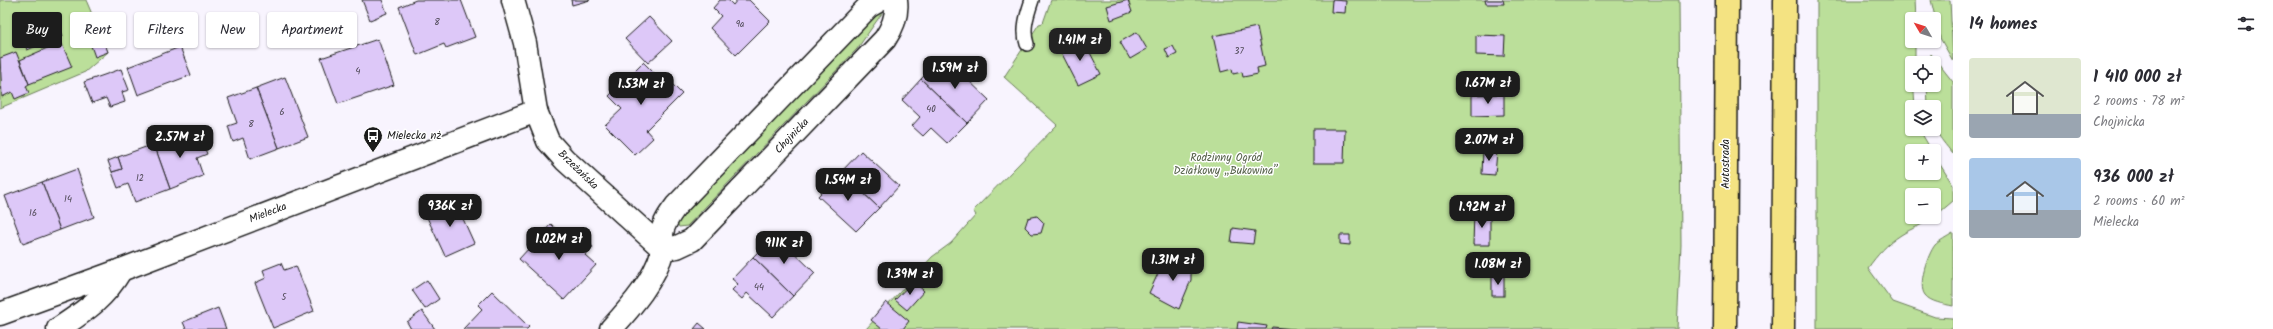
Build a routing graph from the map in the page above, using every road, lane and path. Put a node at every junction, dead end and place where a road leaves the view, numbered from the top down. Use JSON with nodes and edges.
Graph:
{"nodes":[{"id":1,"x":513,"y":0,"type":"edge"},
{"id":2,"x":880,"y":0,"type":"edge"},
{"id":3,"x":896,"y":0,"type":"edge"},
{"id":4,"x":1032,"y":0,"type":"edge"},
{"id":5,"x":1727,"y":0,"type":"edge"},
{"id":6,"x":1785,"y":0,"type":"edge"},
{"id":7,"x":1027,"y":44,"type":"dead end"},
{"id":8,"x":536,"y":111,"type":"junction"},
{"id":9,"x":663,"y":248,"type":"junction"},
{"id":10,"x":121,"y":270,"type":"junction"},
{"id":11,"x":0,"y":314,"type":"edge"},
{"id":12,"x":58,"y":329,"type":"edge"},
{"id":13,"x":611,"y":329,"type":"edge"},
{"id":14,"x":1725,"y":329,"type":"edge"},
{"id":15,"x":1784,"y":329,"type":"edge"}],
"edges":[{"from":1,"to":8,"type":"street","name":"Brzeżańska"},
{"from":2,"to":9,"type":"street"},
{"from":3,"to":9,"type":"street","name":"Chojnicka"},
{"from":4,"to":7,"type":"lane"},
{"from":5,"to":14,"type":"highway","name":"Autostrada"},
{"from":6,"to":15,"type":"highway"},
{"from":8,"to":9,"type":"street","name":"Brzeżańska"},
{"from":8,"to":10,"type":"street","name":"Mielecka"},
{"from":9,"to":13,"type":"street"},
{"from":10,"to":11,"type":"street","name":"Mielecka"},
{"from":10,"to":12,"type":"street"}]}
